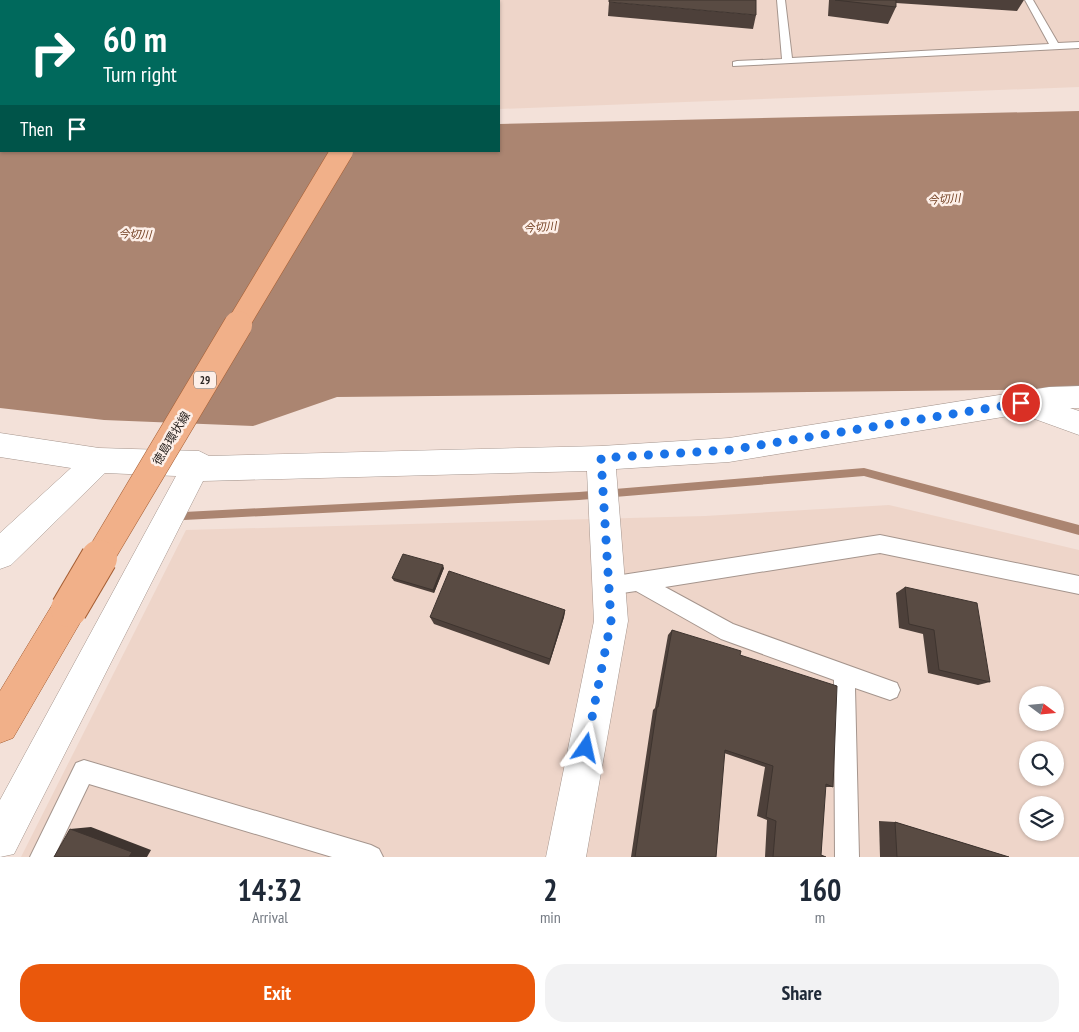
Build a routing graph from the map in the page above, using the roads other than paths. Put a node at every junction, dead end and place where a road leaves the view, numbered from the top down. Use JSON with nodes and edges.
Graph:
{"nodes":[{"id":1,"x":781,"y":0,"type":"edge"},
{"id":2,"x":1029,"y":0,"type":"edge"},
{"id":3,"x":1079,"y":45,"type":"edge"},
{"id":4,"x":1055,"y":46,"type":"junction"},
{"id":5,"x":786,"y":61,"type":"junction"},
{"id":6,"x":737,"y":64,"type":"dead end"},
{"id":7,"x":341,"y":152,"type":"edge"},
{"id":8,"x":1079,"y":397,"type":"edge"},
{"id":9,"x":1021,"y":403,"type":"junction"},
{"id":10,"x":1079,"y":423,"type":"edge"},
{"id":11,"x":0,"y":444,"type":"edge"},
{"id":12,"x":601,"y":458,"type":"junction"},
{"id":13,"x":99,"y":460,"type":"junction"},
{"id":14,"x":195,"y":469,"type":"junction"},
{"id":15,"x":0,"y":554,"type":"edge"},
{"id":16,"x":623,"y":584,"type":"junction"},
{"id":17,"x":1079,"y":585,"type":"edge"},
{"id":18,"x":844,"y":674,"type":"junction"},
{"id":19,"x":890,"y":690,"type":"dead end"},
{"id":20,"x":0,"y":725,"type":"edge"},
{"id":21,"x":0,"y":840,"type":"edge"},
{"id":22,"x":42,"y":857,"type":"edge"},
{"id":23,"x":371,"y":857,"type":"edge"},
{"id":24,"x":566,"y":857,"type":"edge"},
{"id":25,"x":848,"y":857,"type":"edge"}],
"edges":[{"from":1,"to":5,"type":"lane"},
{"from":2,"to":4,"type":"lane"},
{"from":3,"to":4,"type":"lane"},
{"from":4,"to":5,"type":"lane"},
{"from":5,"to":6,"type":"lane"},
{"from":7,"to":20,"type":"main road","name":"徳島環状線","number":"29","bridge":true},
{"from":8,"to":9,"type":"street"},
{"from":9,"to":10,"type":"street"},
{"from":9,"to":12,"type":"street"},
{"from":11,"to":13,"type":"street"},
{"from":12,"to":14,"type":"street"},
{"from":12,"to":16,"type":"street"},
{"from":13,"to":14,"type":"street"},
{"from":13,"to":15,"type":"street"},
{"from":14,"to":21,"type":"street"},
{"from":16,"to":17,"type":"lane"},
{"from":16,"to":18,"type":"lane"},
{"from":16,"to":24,"type":"street"},
{"from":18,"to":19,"type":"lane"},
{"from":18,"to":25,"type":"lane"},
{"from":22,"to":23,"type":"lane"}]}
